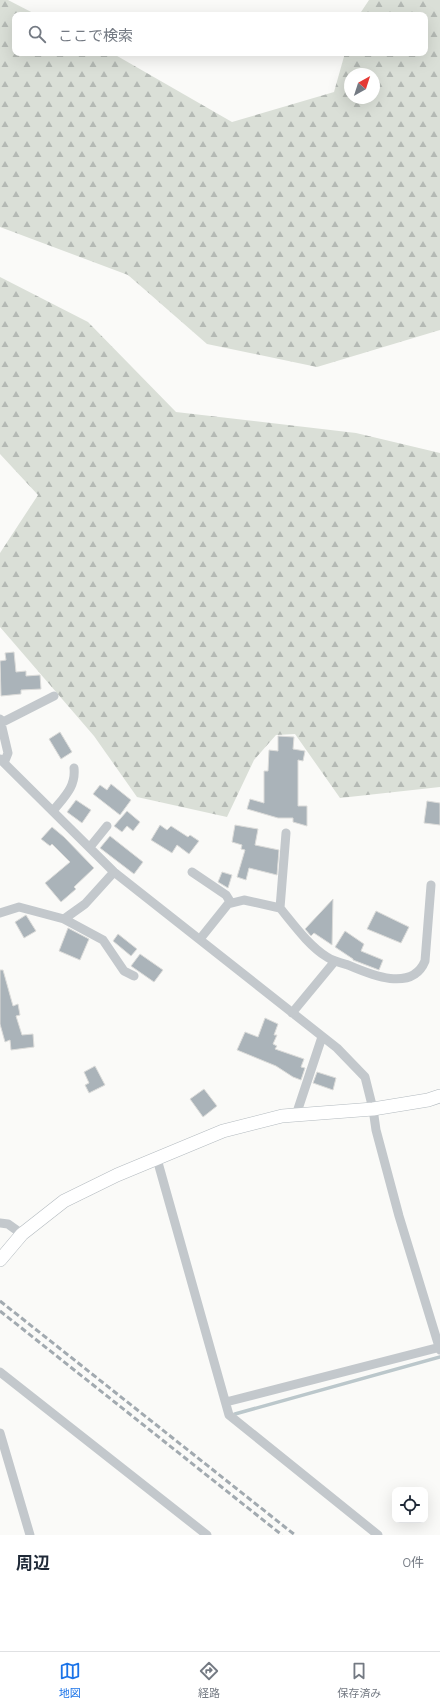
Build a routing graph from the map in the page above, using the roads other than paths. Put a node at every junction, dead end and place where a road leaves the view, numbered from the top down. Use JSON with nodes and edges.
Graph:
{"nodes":[{"id":1,"x":54,"y":696,"type":"dead end"},
{"id":2,"x":1,"y":721,"type":"edge"},
{"id":3,"x":1,"y":761,"type":"edge"},
{"id":4,"x":74,"y":768,"type":"dead end"},
{"id":5,"x":53,"y":810,"type":"junction"},
{"id":6,"x":107,"y":826,"type":"dead end"},
{"id":7,"x":286,"y":833,"type":"dead end"},
{"id":8,"x":90,"y":847,"type":"junction"},
{"id":9,"x":114,"y":872,"type":"junction"},
{"id":10,"x":192,"y":872,"type":"dead end"},
{"id":11,"x":431,"y":885,"type":"dead end"},
{"id":12,"x":231,"y":903,"type":"junction"},
{"id":13,"x":280,"y":908,"type":"junction"},
{"id":14,"x":0,"y":913,"type":"edge"},
{"id":15,"x":64,"y":919,"type":"junction"},
{"id":16,"x":200,"y":939,"type":"junction"},
{"id":17,"x":335,"y":961,"type":"junction"},
{"id":18,"x":134,"y":976,"type":"dead end"},
{"id":19,"x":292,"y":1012,"type":"junction"},
{"id":20,"x":322,"y":1037,"type":"junction"},
{"id":21,"x":440,"y":1096,"type":"edge"},
{"id":22,"x":373,"y":1109,"type":"junction"},
{"id":23,"x":296,"y":1115,"type":"junction"},
{"id":24,"x":157,"y":1159,"type":"junction"},
{"id":25,"x":0,"y":1223,"type":"edge"},
{"id":26,"x":22,"y":1234,"type":"junction"},
{"id":27,"x":0,"y":1260,"type":"edge"},
{"id":28,"x":440,"y":1348,"type":"edge"},
{"id":29,"x":0,"y":1372,"type":"edge"},
{"id":30,"x":226,"y":1402,"type":"junction"},
{"id":31,"x":0,"y":1433,"type":"edge"},
{"id":32,"x":30,"y":1535,"type":"edge"},
{"id":33,"x":207,"y":1535,"type":"edge"},
{"id":34,"x":378,"y":1535,"type":"edge"}],
"edges":[{"from":1,"to":2,"type":"street"},
{"from":2,"to":3,"type":"street"},
{"from":3,"to":5,"type":"street"},
{"from":4,"to":5,"type":"street"},
{"from":5,"to":8,"type":"street"},
{"from":6,"to":8,"type":"street"},
{"from":7,"to":13,"type":"street"},
{"from":8,"to":9,"type":"street"},
{"from":9,"to":15,"type":"street"},
{"from":9,"to":16,"type":"street"},
{"from":10,"to":12,"type":"street"},
{"from":11,"to":17,"type":"street"},
{"from":12,"to":13,"type":"street"},
{"from":12,"to":16,"type":"street"},
{"from":13,"to":17,"type":"street"},
{"from":14,"to":15,"type":"street"},
{"from":15,"to":18,"type":"street"},
{"from":16,"to":19,"type":"street"},
{"from":17,"to":19,"type":"street"},
{"from":19,"to":20,"type":"street"},
{"from":20,"to":22,"type":"street"},
{"from":20,"to":23,"type":"street"},
{"from":21,"to":22,"type":"street"},
{"from":22,"to":23,"type":"street"},
{"from":22,"to":28,"type":"street"},
{"from":23,"to":24,"type":"street"},
{"from":24,"to":26,"type":"street"},
{"from":24,"to":30,"type":"street"},
{"from":25,"to":26,"type":"street"},
{"from":26,"to":27,"type":"street"},
{"from":28,"to":30,"type":"street"},
{"from":29,"to":33,"type":"street"},
{"from":30,"to":34,"type":"street"},
{"from":31,"to":32,"type":"street"}]}
